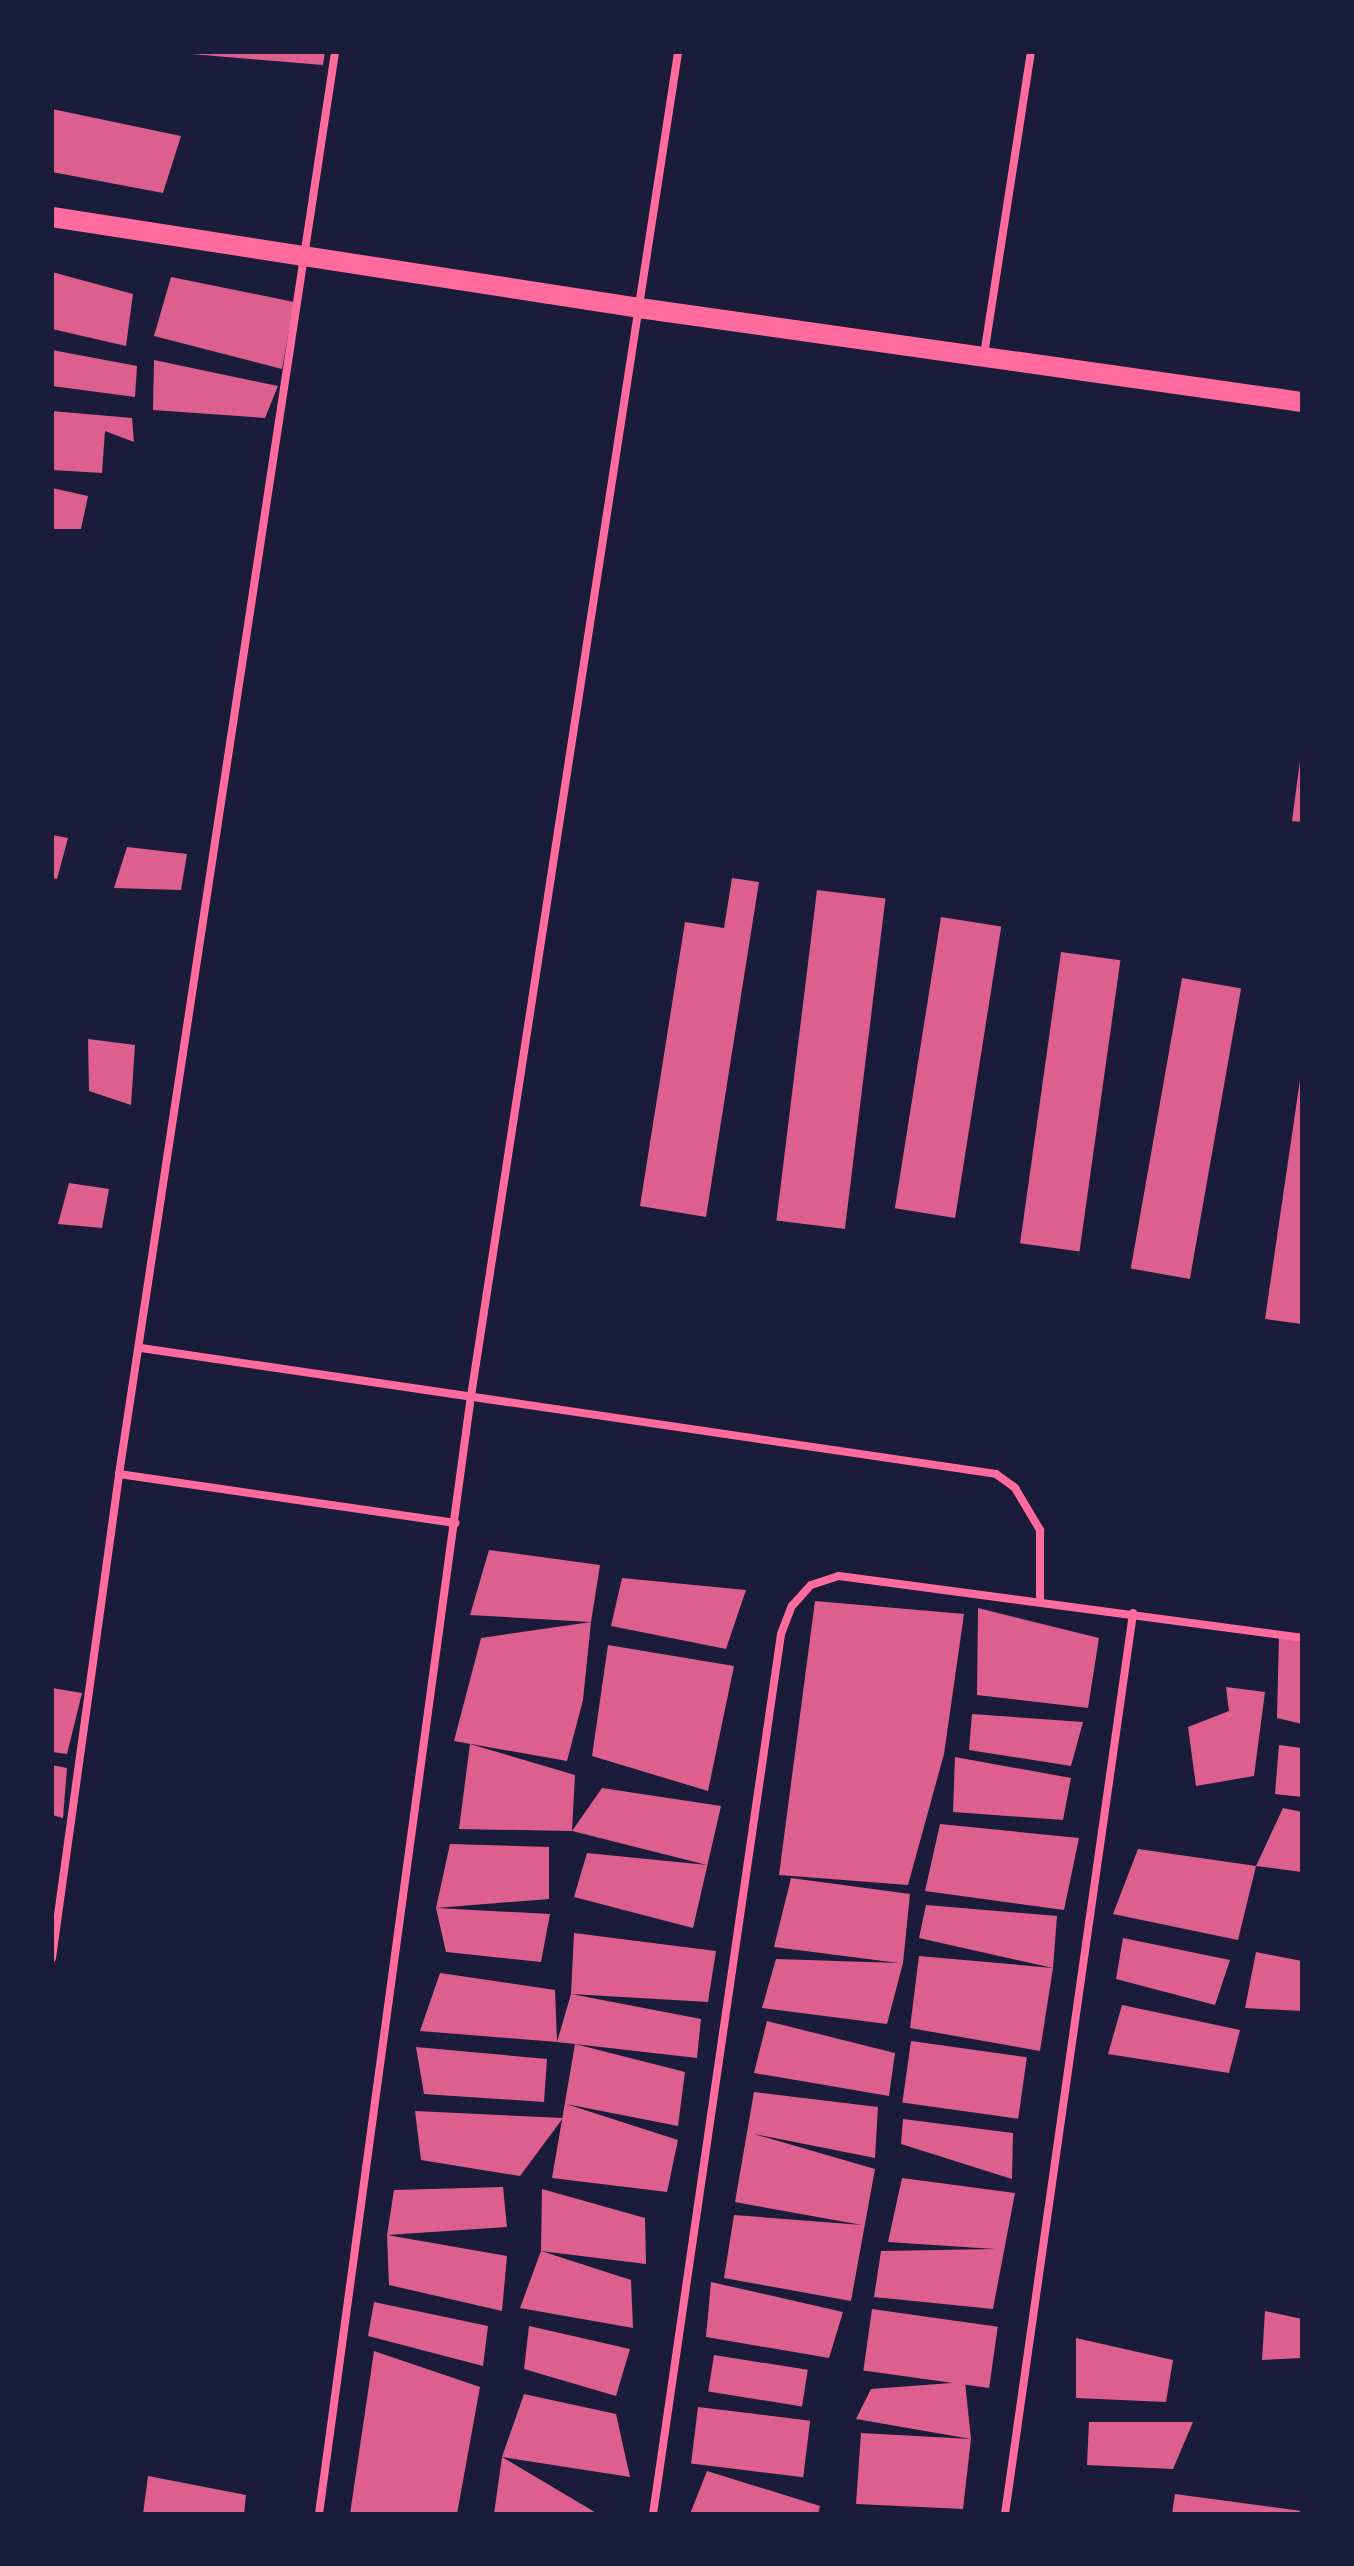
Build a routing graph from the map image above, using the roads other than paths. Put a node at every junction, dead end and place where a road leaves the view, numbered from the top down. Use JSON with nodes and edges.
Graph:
{"nodes":[{"id":1,"x":335,"y":52,"type":"edge"},
{"id":2,"x":678,"y":52,"type":"edge"},
{"id":3,"x":1031,"y":52,"type":"edge"},
{"id":4,"x":52,"y":217,"type":"edge"},
{"id":5,"x":305,"y":255,"type":"junction"},
{"id":6,"x":639,"y":308,"type":"junction"},
{"id":7,"x":984,"y":355,"type":"junction"},
{"id":8,"x":1302,"y":402,"type":"edge"},
{"id":9,"x":141,"y":1348,"type":"junction"},
{"id":10,"x":471,"y":1396,"type":"junction"},
{"id":11,"x":119,"y":1474,"type":"junction"},
{"id":12,"x":455,"y":1523,"type":"junction"},
{"id":13,"x":1040,"y":1599,"type":"junction"},
{"id":14,"x":1133,"y":1613,"type":"junction"},
{"id":15,"x":1302,"y":1638,"type":"edge"},
{"id":16,"x":52,"y":1958,"type":"edge"},
{"id":17,"x":319,"y":2514,"type":"edge"},
{"id":18,"x":653,"y":2514,"type":"edge"},
{"id":19,"x":1005,"y":2514,"type":"edge"}],
"edges":[{"from":1,"to":5,"type":"street"},
{"from":2,"to":6,"type":"street"},
{"from":3,"to":7,"type":"street"},
{"from":4,"to":5,"type":"main road"},
{"from":5,"to":6,"type":"main road"},
{"from":5,"to":9,"type":"street"},
{"from":6,"to":7,"type":"main road"},
{"from":6,"to":10,"type":"street"},
{"from":7,"to":8,"type":"main road"},
{"from":9,"to":10,"type":"street"},
{"from":9,"to":11,"type":"street"},
{"from":10,"to":12,"type":"street"},
{"from":10,"to":13,"type":"street"},
{"from":11,"to":12,"type":"street"},
{"from":11,"to":16,"type":"street"},
{"from":12,"to":17,"type":"street"},
{"from":13,"to":14,"type":"street"},
{"from":13,"to":18,"type":"street"},
{"from":14,"to":15,"type":"street"},
{"from":14,"to":19,"type":"street"}]}
